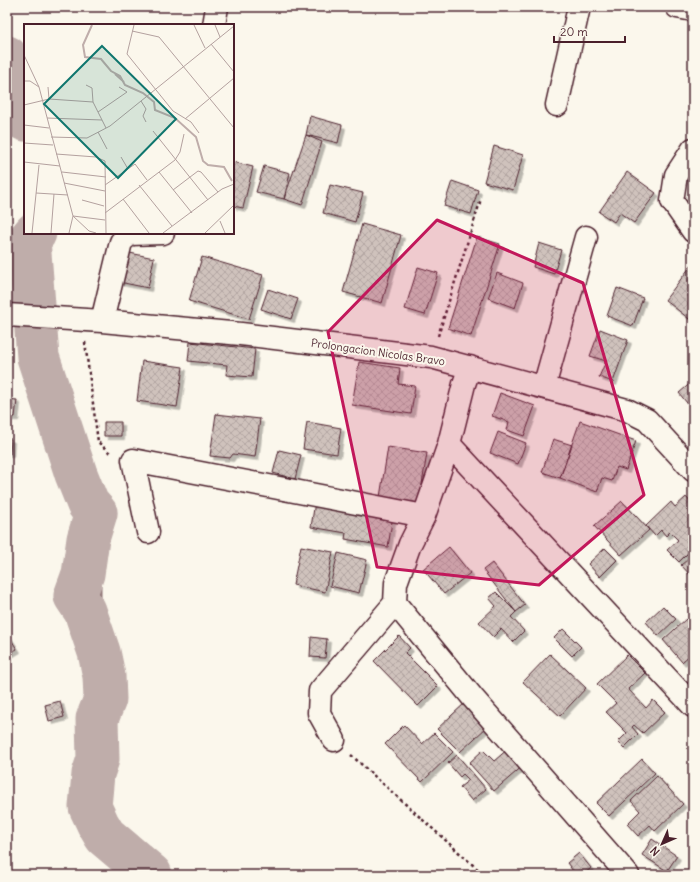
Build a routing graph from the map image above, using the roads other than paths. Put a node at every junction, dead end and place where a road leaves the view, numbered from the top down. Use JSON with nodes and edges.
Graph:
{"nodes":[{"id":1,"x":217,"y":7,"type":"edge"},
{"id":2,"x":579,"y":7,"type":"edge"},
{"id":3,"x":676,"y":7,"type":"edge"},
{"id":4,"x":693,"y":10,"type":"edge"},
{"id":5,"x":214,"y":24,"type":"edge"},
{"id":6,"x":558,"y":105,"type":"dead end"},
{"id":7,"x":693,"y":149,"type":"edge"},
{"id":8,"x":693,"y":231,"type":"edge"},
{"id":9,"x":130,"y":234,"type":"edge"},
{"id":10,"x":586,"y":237,"type":"dead end"},
{"id":11,"x":7,"y":315,"type":"edge"},
{"id":12,"x":84,"y":320,"type":"junction"},
{"id":13,"x":470,"y":367,"type":"junction"},
{"id":14,"x":544,"y":387,"type":"junction"},
{"id":15,"x":449,"y":444,"type":"junction"},
{"id":16,"x":693,"y":470,"type":"edge"},
{"id":17,"x":424,"y":516,"type":"junction"},
{"id":18,"x":148,"y":532,"type":"dead end"},
{"id":19,"x":395,"y":603,"type":"junction"},
{"id":20,"x":693,"y":706,"type":"edge"},
{"id":21,"x":334,"y":740,"type":"road end"},
{"id":22,"x":628,"y":875,"type":"edge"}],
"edges":[{"from":1,"to":5,"type":"street"},
{"from":2,"to":6,"type":"street"},
{"from":3,"to":4,"type":"street"},
{"from":7,"to":8,"type":"street"},
{"from":9,"to":12,"type":"street"},
{"from":10,"to":14,"type":"street"},
{"from":11,"to":12,"type":"street","name":"Prolongacion Nicolas Bravo"},
{"from":12,"to":13,"type":"street","name":"Prolongacion Nicolas Bravo"},
{"from":13,"to":14,"type":"street","name":"Prolongacion Nicolas Bravo"},
{"from":13,"to":15,"type":"street"},
{"from":14,"to":16,"type":"street","name":"Prolongacion Nicolas Bravo"},
{"from":15,"to":17,"type":"street"},
{"from":15,"to":20,"type":"street"},
{"from":17,"to":18,"type":"street"},
{"from":17,"to":19,"type":"street"},
{"from":19,"to":21,"type":"street"},
{"from":19,"to":22,"type":"street"}]}
